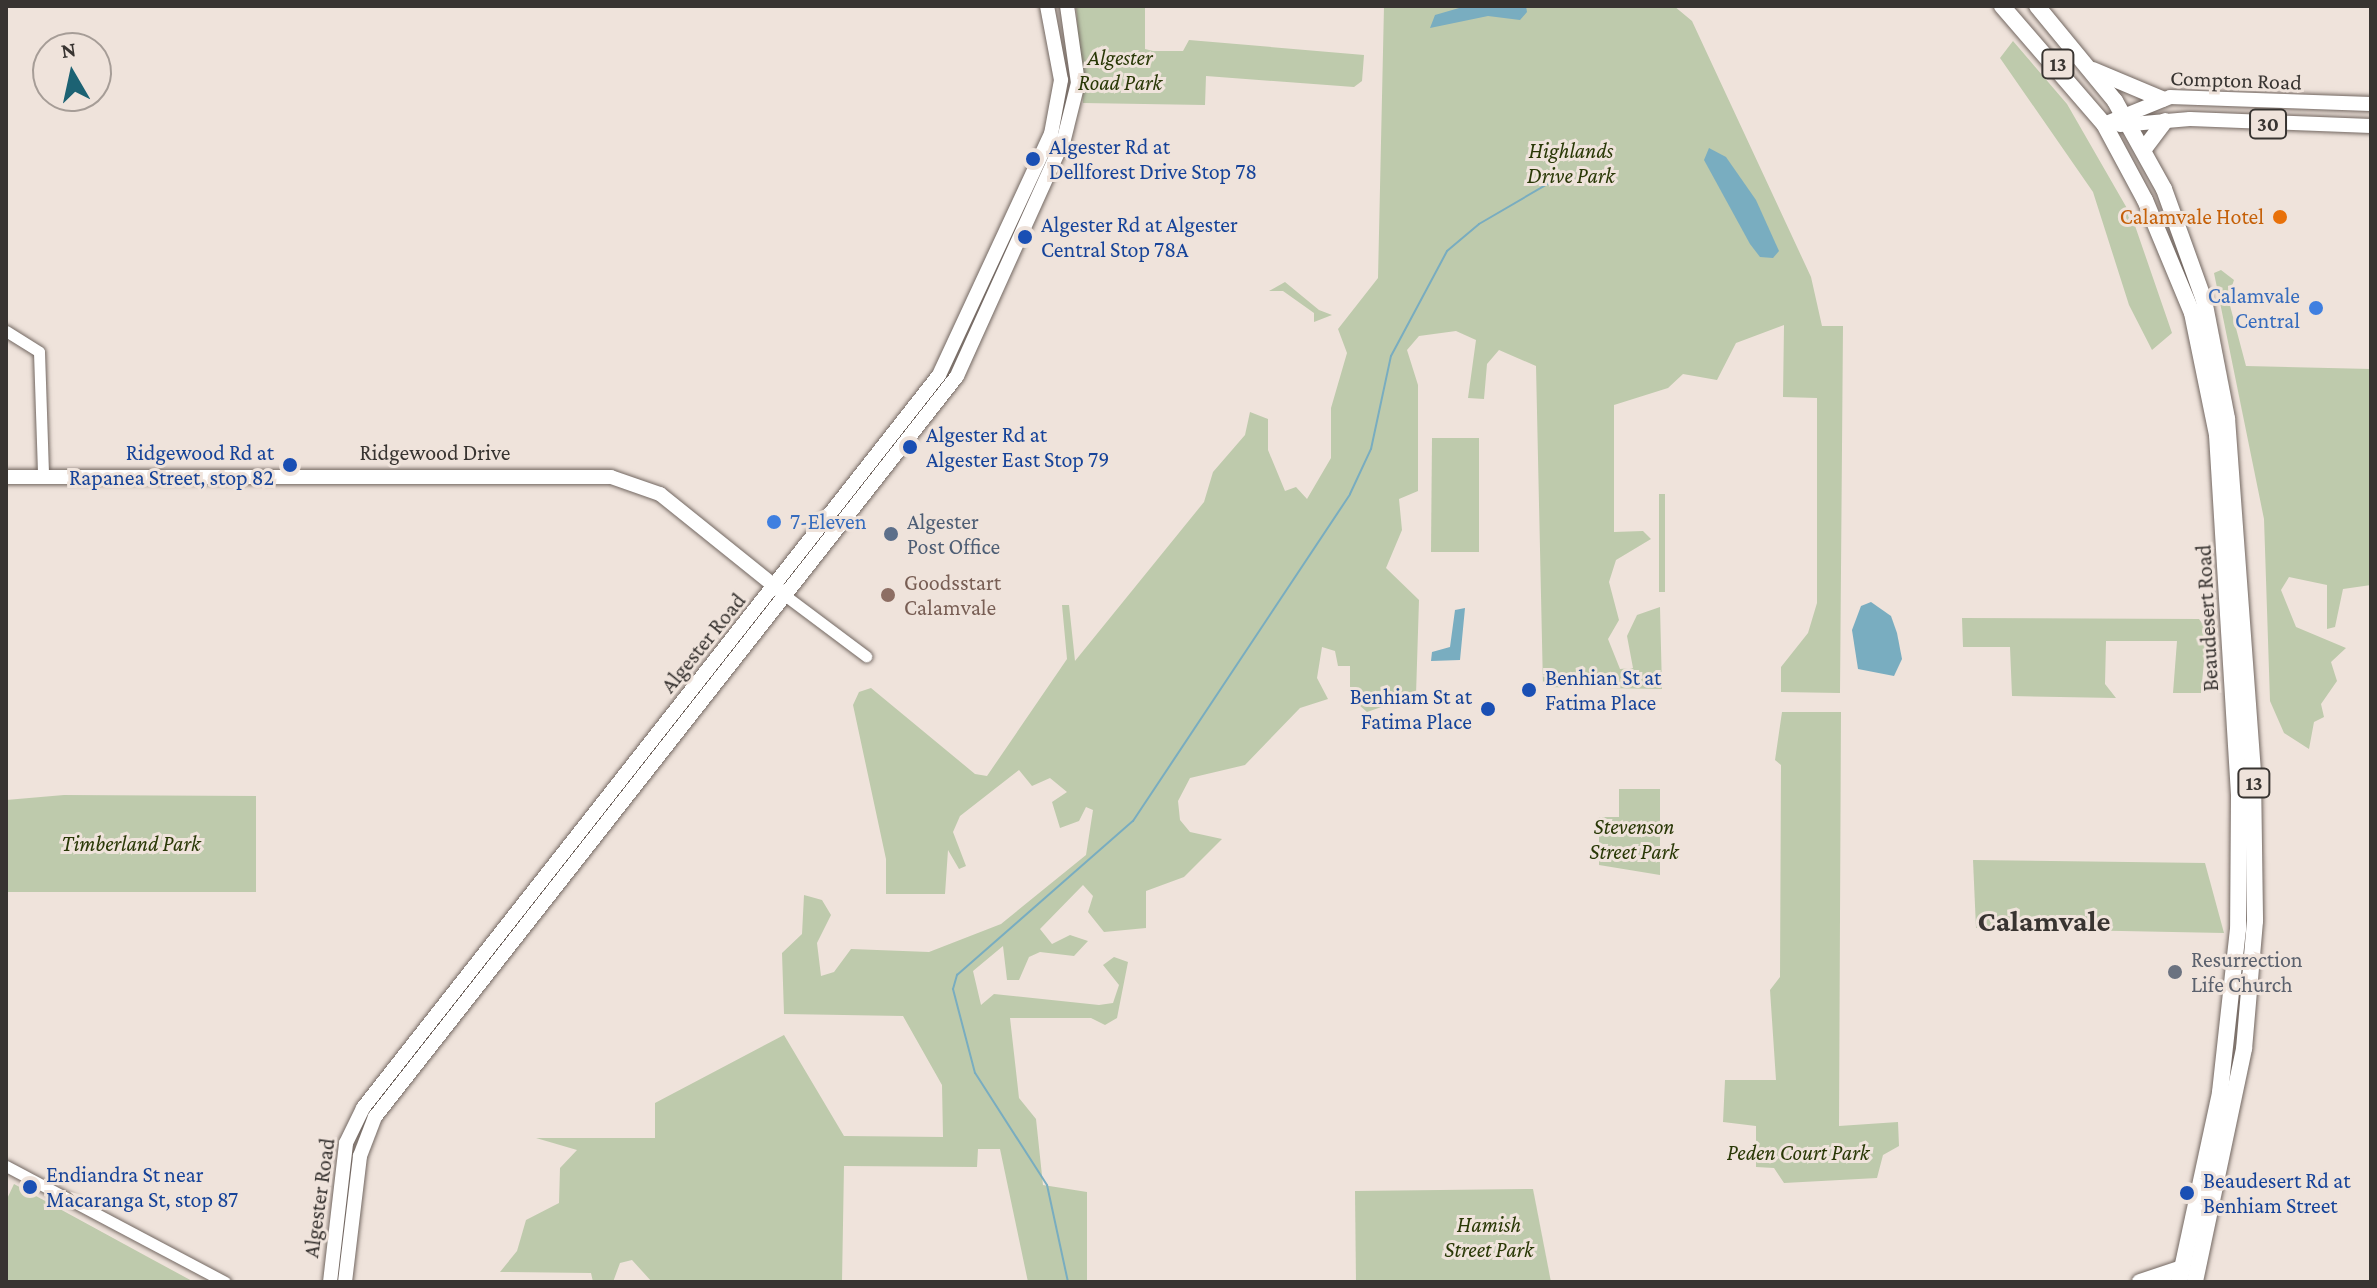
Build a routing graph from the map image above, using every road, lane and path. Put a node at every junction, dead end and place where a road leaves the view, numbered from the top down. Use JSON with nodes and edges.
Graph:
{"nodes":[{"id":1,"x":1047,"y":6,"type":"edge"},
{"id":2,"x":1067,"y":6,"type":"edge"},
{"id":3,"x":2037,"y":6,"type":"edge"},
{"id":4,"x":2001,"y":7,"type":"edge"},
{"id":5,"x":2093,"y":70,"type":"junction"},
{"id":6,"x":2162,"y":99,"type":"junction"},
{"id":7,"x":2371,"y":104,"type":"edge"},
{"id":8,"x":2126,"y":119,"type":"junction"},
{"id":9,"x":2165,"y":121,"type":"junction"},
{"id":10,"x":2105,"y":126,"type":"junction"},
{"id":11,"x":2371,"y":126,"type":"edge"},
{"id":12,"x":2144,"y":149,"type":"junction"},
{"id":13,"x":6,"y":331,"type":"edge"},
{"id":14,"x":43,"y":474,"type":"junction"},
{"id":15,"x":6,"y":477,"type":"edge"},
{"id":16,"x":6,"y":485,"type":"edge"},
{"id":17,"x":782,"y":592,"type":"junction"},
{"id":18,"x":866,"y":656,"type":"dead end"},
{"id":19,"x":6,"y":1166,"type":"edge"},
{"id":20,"x":2181,"y":1275,"type":"edge"},
{"id":21,"x":225,"y":1282,"type":"edge"},
{"id":22,"x":330,"y":1282,"type":"edge"},
{"id":23,"x":345,"y":1282,"type":"edge"},
{"id":24,"x":2140,"y":1282,"type":"edge"},
{"id":25,"x":2195,"y":1282,"type":"edge"}],
"edges":[{"from":1,"to":17,"type":"main road","name":"Algester Road"},
{"from":2,"to":17,"type":"main road","name":"Algester Road"},
{"from":3,"to":5,"type":"highway","name":"Beaudesert Road","number":"13"},
{"from":4,"to":10,"type":"highway","name":"Beaudesert Road","number":"13"},
{"from":5,"to":6,"type":"highway","number":"30"},
{"from":5,"to":8,"type":"highway","name":"Beaudesert Road","number":"13"},
{"from":6,"to":7,"type":"main road","name":"Compton Road","number":"30"},
{"from":6,"to":8,"type":"main road","name":"Compton Road"},
{"from":8,"to":9,"type":"main road","name":"Compton Road","number":"30"},
{"from":8,"to":10,"type":"main road","name":"Compton Road","number":"30"},
{"from":8,"to":12,"type":"highway","name":"Beaudesert Road","number":"13"},
{"from":9,"to":11,"type":"main road","name":"Compton Road","number":"30"},
{"from":9,"to":12,"type":"highway"},
{"from":10,"to":20,"type":"highway","name":"Beaudesert Road","number":"13"},
{"from":12,"to":25,"type":"highway","name":"Beaudesert Road","number":"13"},
{"from":13,"to":14,"type":"street"},
{"from":14,"to":15,"type":"main road","name":"Ridgewood Drive"},
{"from":14,"to":16,"type":"main road","name":"Ridgewood Drive"},
{"from":14,"to":17,"type":"main road","name":"Ridgewood Drive"},
{"from":17,"to":18,"type":"street"},
{"from":17,"to":22,"type":"main road","name":"Algester Road"},
{"from":17,"to":23,"type":"main road","name":"Algester Road"},
{"from":19,"to":21,"type":"street"},
{"from":20,"to":24,"type":"highway"}]}
